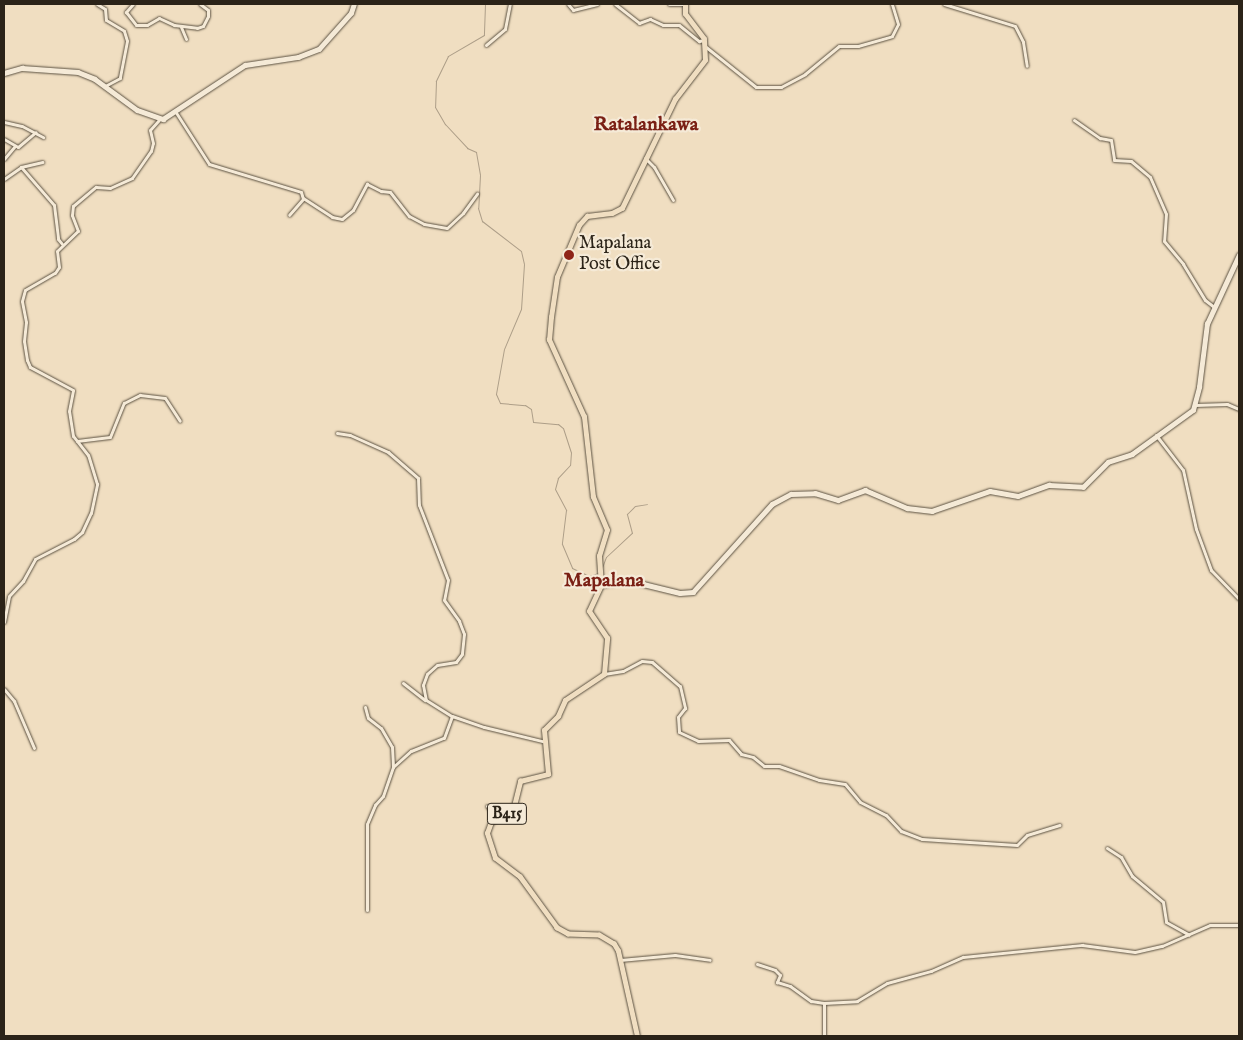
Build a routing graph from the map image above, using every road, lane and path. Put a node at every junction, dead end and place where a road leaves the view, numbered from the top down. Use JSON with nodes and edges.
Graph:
{"nodes":[{"id":1,"x":97,"y":4,"type":"edge"},
{"id":2,"x":133,"y":4,"type":"edge"},
{"id":3,"x":200,"y":4,"type":"edge"},
{"id":4,"x":354,"y":4,"type":"edge"},
{"id":5,"x":510,"y":4,"type":"edge"},
{"id":6,"x":568,"y":4,"type":"edge"},
{"id":7,"x":597,"y":4,"type":"edge"},
{"id":8,"x":616,"y":4,"type":"edge"},
{"id":9,"x":669,"y":4,"type":"edge"},
{"id":10,"x":685,"y":4,"type":"edge"},
{"id":11,"x":892,"y":4,"type":"edge"},
{"id":12,"x":944,"y":4,"type":"edge"},
{"id":13,"x":181,"y":27,"type":"junction"},
{"id":14,"x":186,"y":39,"type":"dead end"},
{"id":15,"x":704,"y":40,"type":"junction"},
{"id":16,"x":486,"y":45,"type":"dead end"},
{"id":17,"x":706,"y":46,"type":"junction"},
{"id":18,"x":1027,"y":66,"type":"dead end"},
{"id":19,"x":4,"y":72,"type":"edge"},
{"id":20,"x":105,"y":87,"type":"junction"},
{"id":21,"x":175,"y":111,"type":"junction"},
{"id":22,"x":159,"y":120,"type":"junction"},
{"id":23,"x":1074,"y":120,"type":"dead end"},
{"id":24,"x":4,"y":122,"type":"edge"},
{"id":25,"x":36,"y":132,"type":"junction"},
{"id":26,"x":43,"y":137,"type":"dead end"},
{"id":27,"x":4,"y":140,"type":"edge"},
{"id":28,"x":14,"y":147,"type":"junction"},
{"id":29,"x":645,"y":158,"type":"junction"},
{"id":30,"x":4,"y":159,"type":"edge"},
{"id":31,"x":42,"y":162,"type":"dead end"},
{"id":32,"x":21,"y":167,"type":"junction"},
{"id":33,"x":4,"y":179,"type":"edge"},
{"id":34,"x":477,"y":194,"type":"dead end"},
{"id":35,"x":303,"y":198,"type":"junction"},
{"id":36,"x":673,"y":200,"type":"dead end"},
{"id":37,"x":289,"y":215,"type":"dead end"},
{"id":38,"x":62,"y":244,"type":"junction"},
{"id":39,"x":1239,"y":255,"type":"edge"},
{"id":40,"x":1214,"y":307,"type":"junction"},
{"id":41,"x":1195,"y":404,"type":"junction"},
{"id":42,"x":1239,"y":408,"type":"edge"},
{"id":43,"x":180,"y":421,"type":"dead end"},
{"id":44,"x":336,"y":433,"type":"dead end"},
{"id":45,"x":1155,"y":435,"type":"junction"},
{"id":46,"x":76,"y":441,"type":"junction"},
{"id":47,"x":601,"y":584,"type":"junction"},
{"id":48,"x":1239,"y":599,"type":"edge"},
{"id":49,"x":4,"y":622,"type":"edge"},
{"id":50,"x":604,"y":674,"type":"junction"},
{"id":51,"x":403,"y":683,"type":"dead end"},
{"id":52,"x":4,"y":690,"type":"edge"},
{"id":53,"x":426,"y":700,"type":"junction"},
{"id":54,"x":364,"y":707,"type":"dead end"},
{"id":55,"x":452,"y":716,"type":"junction"},
{"id":56,"x":542,"y":740,"type":"junction"},
{"id":57,"x":34,"y":748,"type":"dead end"},
{"id":58,"x":393,"y":767,"type":"junction"},
{"id":59,"x":487,"y":806,"type":"dead end"},
{"id":60,"x":497,"y":818,"type":"junction"},
{"id":61,"x":1060,"y":825,"type":"dead end"},
{"id":62,"x":1107,"y":848,"type":"dead end"},
{"id":63,"x":367,"y":910,"type":"dead end"},
{"id":64,"x":1239,"y":925,"type":"edge"},
{"id":65,"x":1190,"y":936,"type":"junction"},
{"id":66,"x":620,"y":960,"type":"junction"},
{"id":67,"x":710,"y":960,"type":"dead end"},
{"id":68,"x":757,"y":964,"type":"dead end"},
{"id":69,"x":824,"y":1003,"type":"junction"},
{"id":70,"x":824,"y":1035,"type":"edge"},
{"id":71,"x":637,"y":1036,"type":"edge"}],
"edges":[{"from":1,"to":20,"type":"street"},
{"from":2,"to":13,"type":"street"},
{"from":3,"to":13,"type":"street"},
{"from":4,"to":21,"type":"main road"},
{"from":5,"to":16,"type":"street"},
{"from":6,"to":7,"type":"street"},
{"from":8,"to":15,"type":"street"},
{"from":9,"to":10,"type":"street"},
{"from":10,"to":15,"type":"main road"},
{"from":11,"to":17,"type":"street"},
{"from":12,"to":18,"type":"street"},
{"from":13,"to":14,"type":"street"},
{"from":15,"to":17,"type":"main road"},
{"from":17,"to":29,"type":"main road"},
{"from":19,"to":20,"type":"main road"},
{"from":20,"to":22,"type":"main road"},
{"from":21,"to":22,"type":"main road"},
{"from":21,"to":35,"type":"street"},
{"from":22,"to":38,"type":"street"},
{"from":23,"to":40,"type":"street"},
{"from":24,"to":25,"type":"street"},
{"from":25,"to":26,"type":"street"},
{"from":25,"to":28,"type":"street"},
{"from":27,"to":28,"type":"street"},
{"from":28,"to":30,"type":"street"},
{"from":29,"to":36,"type":"street"},
{"from":29,"to":47,"type":"main road"},
{"from":31,"to":32,"type":"street"},
{"from":32,"to":33,"type":"street"},
{"from":32,"to":38,"type":"street"},
{"from":34,"to":35,"type":"street"},
{"from":35,"to":37,"type":"street"},
{"from":38,"to":46,"type":"street"},
{"from":39,"to":40,"type":"main road"},
{"from":40,"to":41,"type":"main road"},
{"from":41,"to":42,"type":"street"},
{"from":41,"to":45,"type":"main road"},
{"from":43,"to":46,"type":"street"},
{"from":44,"to":53,"type":"street"},
{"from":45,"to":47,"type":"main road"},
{"from":45,"to":48,"type":"street"},
{"from":46,"to":49,"type":"street"},
{"from":47,"to":50,"type":"main road"},
{"from":50,"to":56,"type":"main road"},
{"from":50,"to":61,"type":"street"},
{"from":51,"to":53,"type":"street"},
{"from":52,"to":57,"type":"street"},
{"from":53,"to":55,"type":"street"},
{"from":54,"to":58,"type":"street"},
{"from":55,"to":56,"type":"street"},
{"from":55,"to":58,"type":"street"},
{"from":56,"to":60,"type":"main road","number":"B415"},
{"from":58,"to":63,"type":"street"},
{"from":59,"to":60,"type":"street"},
{"from":60,"to":66,"type":"main road","number":"B415"},
{"from":62,"to":65,"type":"street"},
{"from":64,"to":65,"type":"street"},
{"from":65,"to":69,"type":"street"},
{"from":66,"to":67,"type":"street"},
{"from":66,"to":71,"type":"main road","number":"B415"},
{"from":68,"to":69,"type":"street"},
{"from":69,"to":70,"type":"street"}]}
